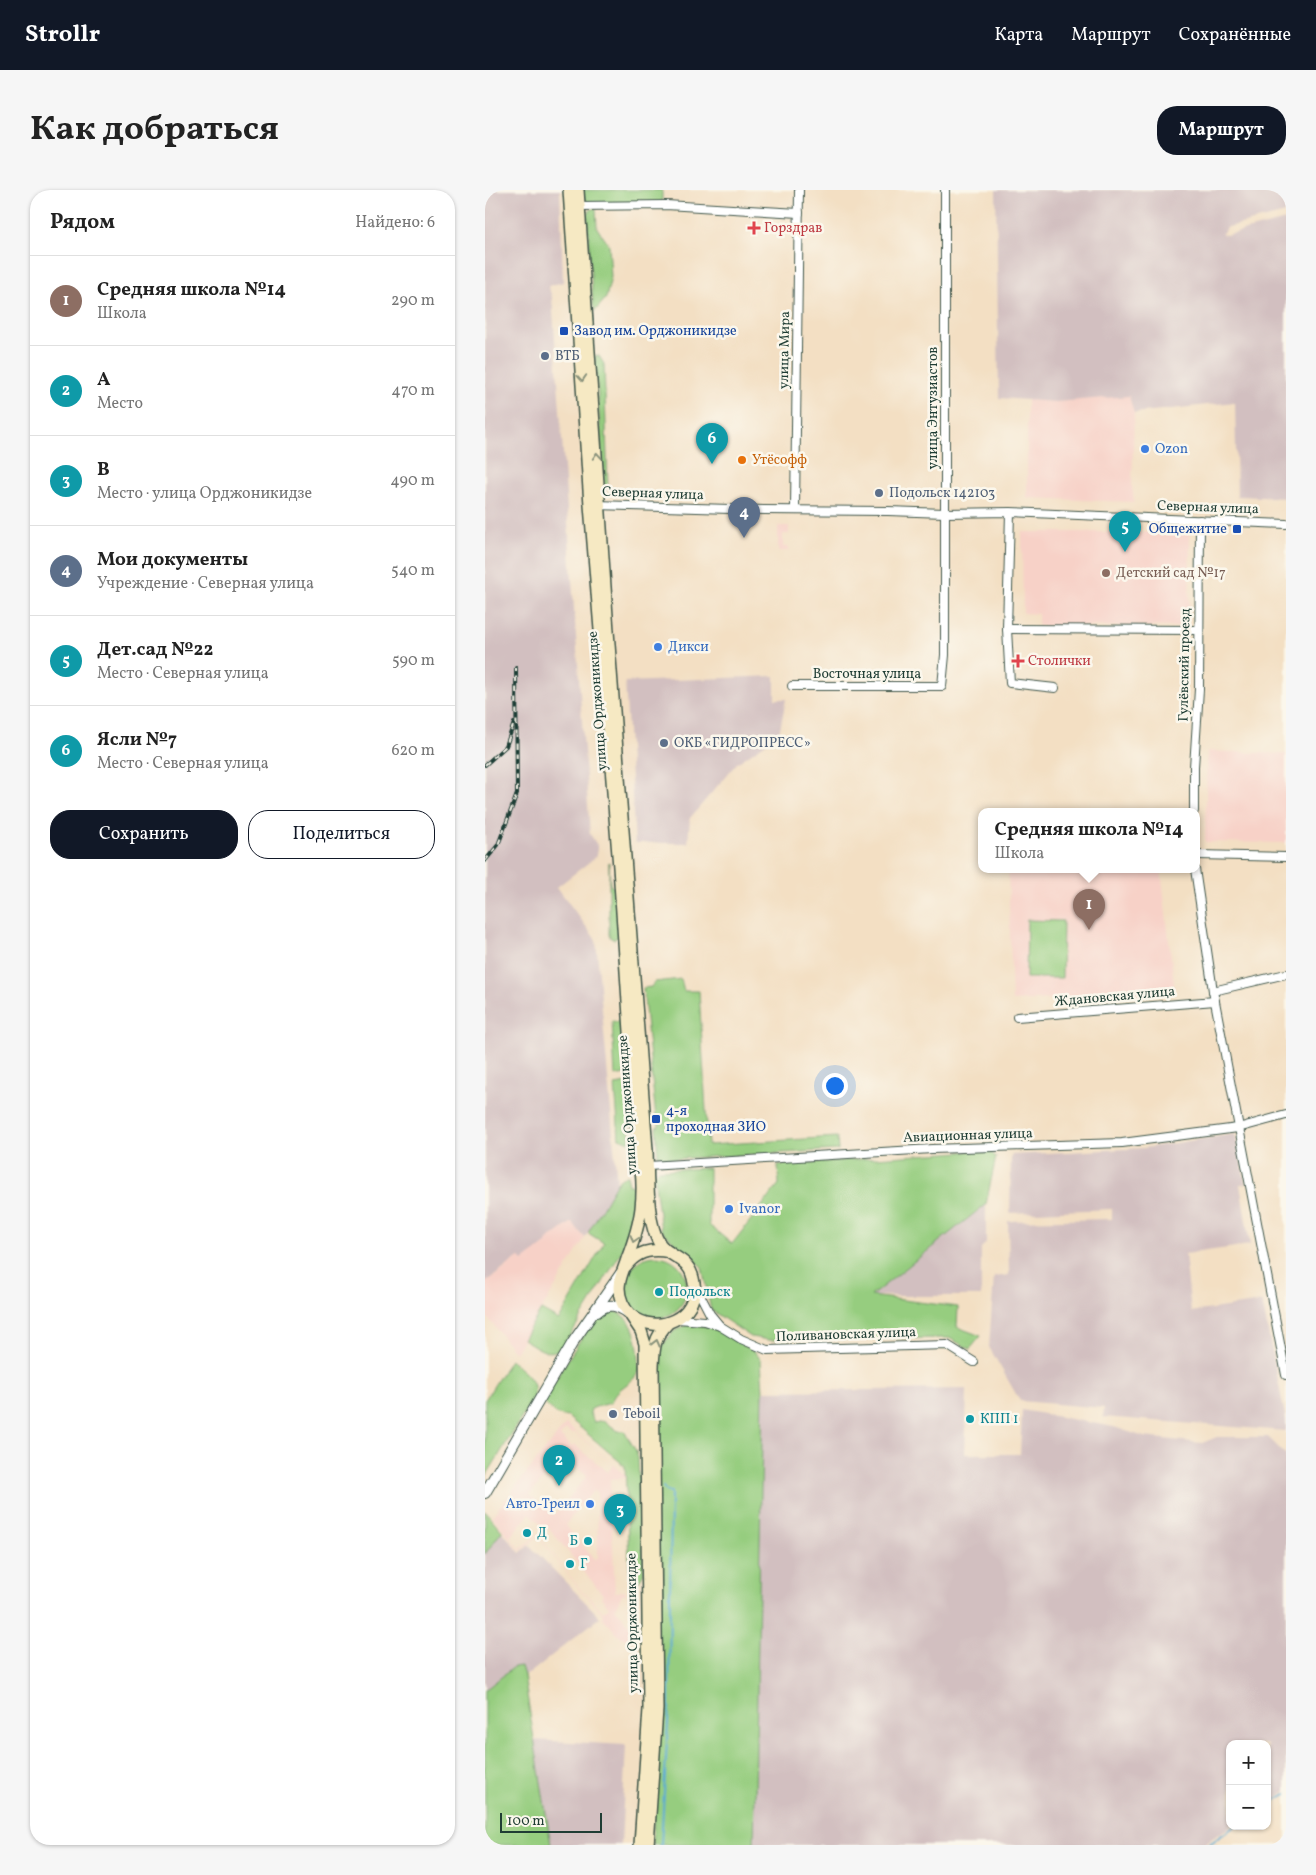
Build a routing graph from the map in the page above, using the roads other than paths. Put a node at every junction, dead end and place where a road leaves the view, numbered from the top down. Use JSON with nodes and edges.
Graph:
{"nodes":[{"id":1,"x":569,"y":190,"type":"edge"},
{"id":2,"x":579,"y":190,"type":"edge"},
{"id":3,"x":799,"y":190,"type":"edge"},
{"id":4,"x":945,"y":190,"type":"edge"},
{"id":5,"x":575,"y":206,"type":"junction"},
{"id":6,"x":799,"y":213,"type":"junction"},
{"id":7,"x":595,"y":505,"type":"junction"},
{"id":8,"x":795,"y":509,"type":"junction"},
{"id":9,"x":1010,"y":512,"type":"junction"},
{"id":10,"x":945,"y":513,"type":"junction"},
{"id":11,"x":1200,"y":520,"type":"junction"},
{"id":12,"x":1286,"y":524,"type":"edge"},
{"id":13,"x":1007,"y":629,"type":"junction"},
{"id":14,"x":1199,"y":630,"type":"junction"},
{"id":15,"x":792,"y":686,"type":"dead end"},
{"id":16,"x":941,"y":686,"type":"joint"},
{"id":17,"x":1055,"y":688,"type":"dead end"},
{"id":18,"x":1194,"y":808,"type":"edge"},
{"id":19,"x":1200,"y":855,"type":"edge"},
{"id":20,"x":1286,"y":857,"type":"edge"},
{"id":21,"x":1196,"y":873,"type":"edge"},
{"id":22,"x":1286,"y":974,"type":"edge"},
{"id":23,"x":1213,"y":991,"type":"junction"},
{"id":24,"x":1215,"y":1001,"type":"junction"},
{"id":25,"x":1017,"y":1017,"type":"dead end"},
{"id":26,"x":1286,"y":1115,"type":"edge"},
{"id":27,"x":1238,"y":1128,"type":"junction"},
{"id":28,"x":648,"y":1166,"type":"junction"},
{"id":29,"x":645,"y":1209,"type":"junction"},
{"id":30,"x":671,"y":1252,"type":"junction"},
{"id":31,"x":623,"y":1270,"type":"junction"},
{"id":32,"x":694,"y":1284,"type":"junction"},
{"id":33,"x":630,"y":1314,"type":"junction"},
{"id":34,"x":673,"y":1321,"type":"junction"},
{"id":35,"x":720,"y":1326,"type":"junction"},
{"id":36,"x":573,"y":1342,"type":"junction"},
{"id":37,"x":974,"y":1362,"type":"dead end"},
{"id":38,"x":1286,"y":1375,"type":"edge"},
{"id":39,"x":485,"y":1493,"type":"edge"},
{"id":40,"x":640,"y":1845,"type":"edge"},
{"id":41,"x":648,"y":1845,"type":"edge"}],
"edges":[{"from":1,"to":5,"type":"main road","name":"улица Орджоникидзе"},
{"from":2,"to":5,"type":"main road","name":"улица Орджоникидзе"},
{"from":3,"to":6,"type":"street","name":"улица Мира"},
{"from":4,"to":10,"type":"street","name":"улица Энтузиастов"},
{"from":5,"to":6,"type":"street"},
{"from":5,"to":7,"type":"main road","name":"улица Орджоникидзе"},
{"from":6,"to":8,"type":"street","name":"улица Мира"},
{"from":7,"to":8,"type":"street","name":"Северная улица"},
{"from":7,"to":28,"type":"main road","name":"улица Орджоникидзе"},
{"from":7,"to":29,"type":"main road","name":"улица Орджоникидзе"},
{"from":8,"to":10,"type":"street","name":"Северная улица"},
{"from":9,"to":10,"type":"street","name":"Северная улица"},
{"from":9,"to":11,"type":"street","name":"Северная улица"},
{"from":9,"to":13,"type":"street"},
{"from":10,"to":16,"type":"street","name":"улица Энтузиастов"},
{"from":11,"to":12,"type":"street","name":"Северная улица"},
{"from":11,"to":14,"type":"street","name":"Гулёвский проезд"},
{"from":13,"to":14,"type":"street"},
{"from":13,"to":17,"type":"street"},
{"from":14,"to":18,"type":"street","name":"Гулёвский проезд"},
{"from":15,"to":16,"type":"street","name":"Восточная улица"},
{"from":19,"to":20,"type":"street"},
{"from":21,"to":23,"type":"street"},
{"from":22,"to":23,"type":"street"},
{"from":23,"to":24,"type":"street"},
{"from":24,"to":25,"type":"street","name":"Ждановская улица"},
{"from":24,"to":27,"type":"street"},
{"from":26,"to":27,"type":"street","name":"Авиационная улица"},
{"from":27,"to":28,"type":"street","name":"Авиационная улица"},
{"from":27,"to":38,"type":"street"},
{"from":28,"to":29,"type":"main road","name":"улица Орджоникидзе"},
{"from":29,"to":30,"type":"main road"},
{"from":29,"to":31,"type":"main road","one_way":true},
{"from":30,"to":31,"type":"main road"},
{"from":30,"to":32,"type":"main road"},
{"from":31,"to":33,"type":"main road"},
{"from":31,"to":36,"type":"street"},
{"from":32,"to":34,"type":"main road"},
{"from":32,"to":35,"type":"street"},
{"from":33,"to":34,"type":"main road"},
{"from":33,"to":36,"type":"street"},
{"from":33,"to":40,"type":"main road","name":"улица Орджоникидзе"},
{"from":34,"to":35,"type":"street"},
{"from":41,"to":34,"type":"main road","name":"улица Орджоникидзе","one_way":true},
{"from":35,"to":37,"type":"street","name":"Поливановская улица"},
{"from":36,"to":39,"type":"street"}]}
